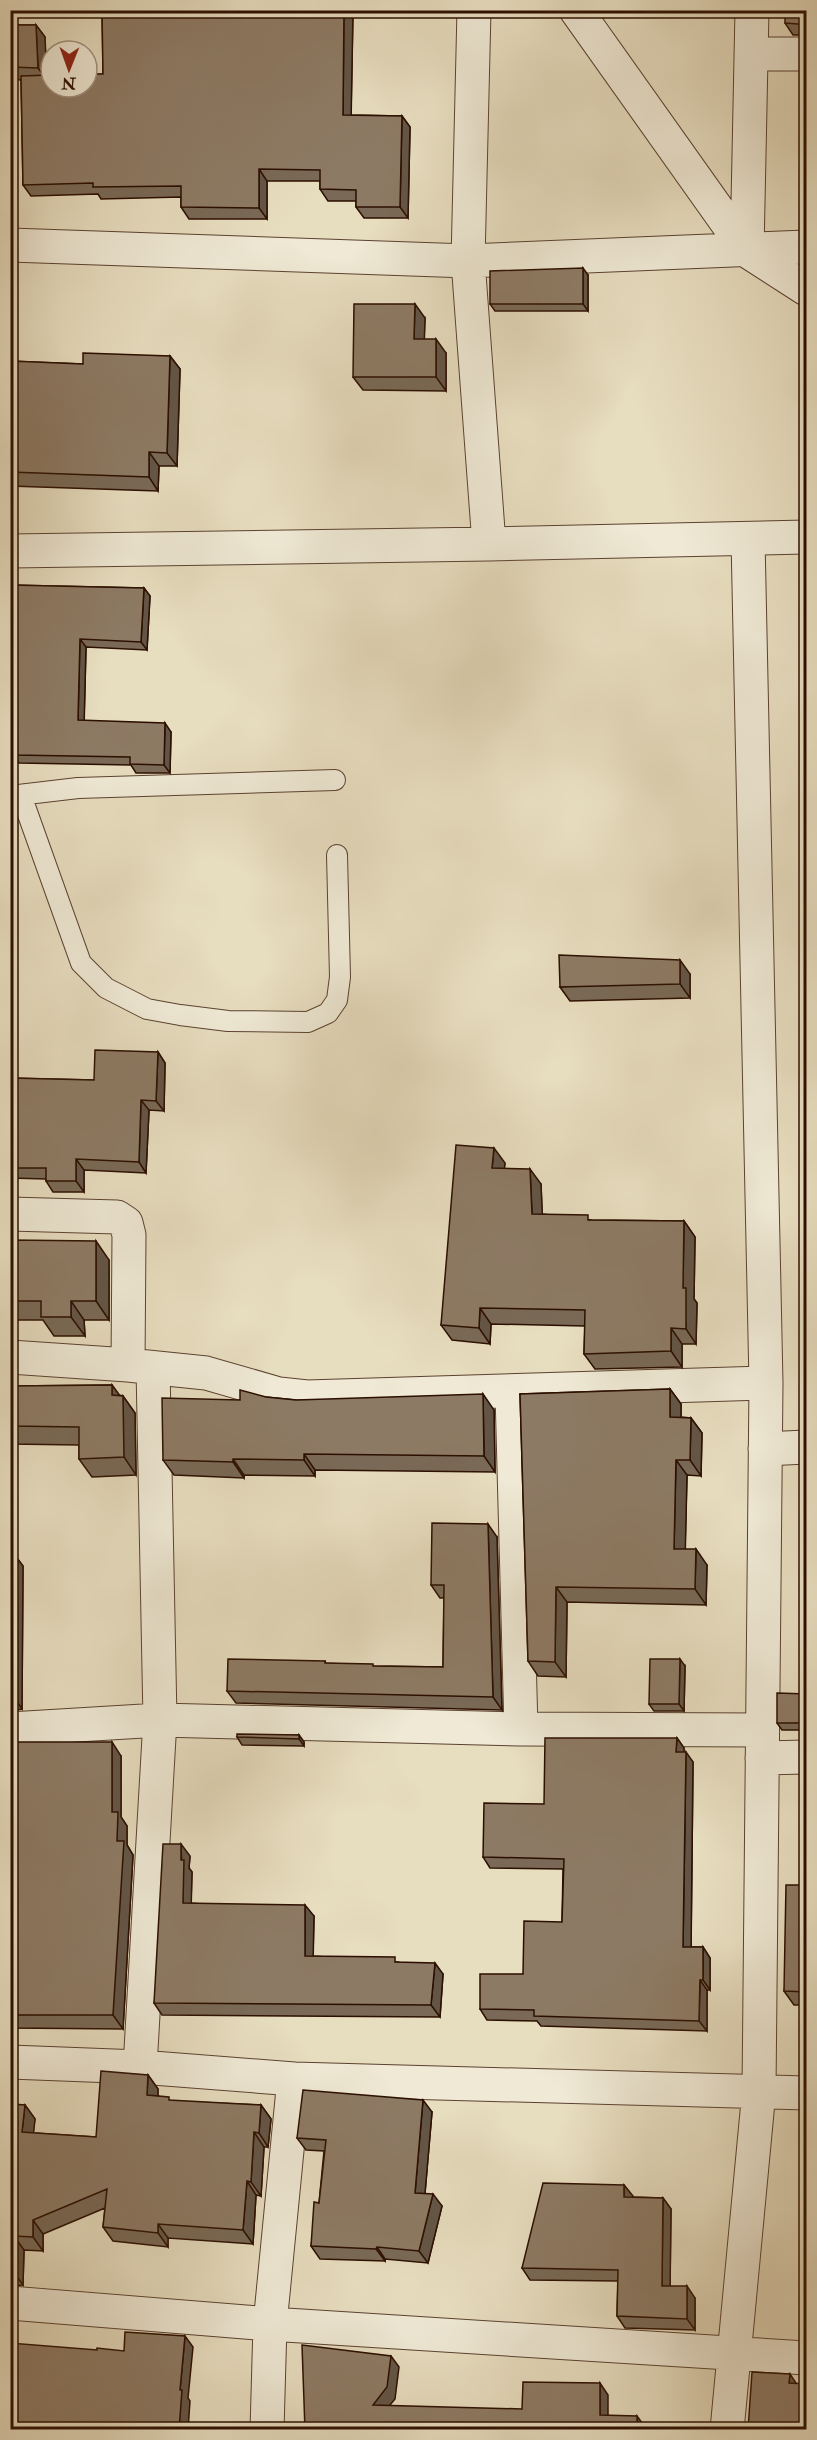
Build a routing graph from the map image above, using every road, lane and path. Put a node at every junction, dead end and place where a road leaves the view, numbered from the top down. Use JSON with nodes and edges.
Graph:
{"nodes":[{"id":1,"x":474,"y":10,"type":"edge"},
{"id":2,"x":576,"y":10,"type":"edge"},
{"id":3,"x":752,"y":10,"type":"edge"},
{"id":4,"x":751,"y":54,"type":"junction"},
{"id":5,"x":807,"y":54,"type":"edge"},
{"id":6,"x":10,"y":245,"type":"edge"},
{"id":7,"x":807,"y":248,"type":"edge"},
{"id":8,"x":747,"y":251,"type":"junction"},
{"id":9,"x":468,"y":261,"type":"junction"},
{"id":10,"x":807,"y":289,"type":"edge"},
{"id":11,"x":807,"y":537,"type":"edge"},
{"id":12,"x":748,"y":539,"type":"junction"},
{"id":13,"x":489,"y":544,"type":"junction"},
{"id":14,"x":10,"y":551,"type":"edge"},
{"id":15,"x":335,"y":780,"type":"dead end"},
{"id":16,"x":16,"y":795,"type":"edge"},
{"id":17,"x":337,"y":855,"type":"dead end"},
{"id":18,"x":10,"y":1214,"type":"edge"},
{"id":19,"x":10,"y":1357,"type":"edge"},
{"id":20,"x":141,"y":1366,"type":"junction"},
{"id":21,"x":766,"y":1383,"type":"junction"},
{"id":22,"x":512,"y":1393,"type":"junction"},
{"id":23,"x":807,"y":1447,"type":"edge"},
{"id":24,"x":765,"y":1449,"type":"junction"},
{"id":25,"x":160,"y":1720,"type":"junction"},
{"id":26,"x":10,"y":1729,"type":"edge"},
{"id":27,"x":521,"y":1729,"type":"junction"},
{"id":28,"x":762,"y":1744,"type":"junction"},
{"id":29,"x":807,"y":1757,"type":"edge"},
{"id":30,"x":10,"y":2062,"type":"edge"},
{"id":31,"x":140,"y":2067,"type":"junction"},
{"id":32,"x":294,"y":2079,"type":"junction"},
{"id":33,"x":759,"y":2091,"type":"junction"},
{"id":34,"x":807,"y":2093,"type":"edge"},
{"id":35,"x":10,"y":2303,"type":"edge"},
{"id":36,"x":270,"y":2324,"type":"junction"},
{"id":37,"x":733,"y":2353,"type":"junction"},
{"id":38,"x":807,"y":2358,"type":"edge"},
{"id":39,"x":267,"y":2430,"type":"edge"},
{"id":40,"x":727,"y":2430,"type":"edge"}],
"edges":[{"from":1,"to":9,"type":"street"},
{"from":2,"to":8,"type":"street"},
{"from":3,"to":4,"type":"street"},
{"from":4,"to":5,"type":"street"},
{"from":4,"to":8,"type":"street"},
{"from":6,"to":9,"type":"street"},
{"from":7,"to":8,"type":"street"},
{"from":8,"to":9,"type":"street"},
{"from":8,"to":10,"type":"street"},
{"from":9,"to":13,"type":"street"},
{"from":11,"to":12,"type":"street"},
{"from":12,"to":13,"type":"street"},
{"from":12,"to":21,"type":"street"},
{"from":13,"to":14,"type":"street"},
{"from":15,"to":16,"type":"lane"},
{"from":16,"to":17,"type":"lane"},
{"from":18,"to":20,"type":"street"},
{"from":19,"to":20,"type":"street"},
{"from":20,"to":22,"type":"street"},
{"from":20,"to":25,"type":"street"},
{"from":21,"to":22,"type":"street"},
{"from":21,"to":24,"type":"street"},
{"from":22,"to":27,"type":"street"},
{"from":23,"to":24,"type":"street"},
{"from":24,"to":28,"type":"street"},
{"from":25,"to":26,"type":"street"},
{"from":25,"to":27,"type":"street"},
{"from":25,"to":31,"type":"street"},
{"from":27,"to":28,"type":"street"},
{"from":28,"to":29,"type":"street"},
{"from":28,"to":33,"type":"street"},
{"from":30,"to":31,"type":"street"},
{"from":31,"to":32,"type":"street"},
{"from":32,"to":33,"type":"street"},
{"from":32,"to":36,"type":"street"},
{"from":33,"to":34,"type":"street"},
{"from":33,"to":37,"type":"street"},
{"from":35,"to":36,"type":"street"},
{"from":36,"to":37,"type":"street"},
{"from":36,"to":39,"type":"street"},
{"from":37,"to":38,"type":"street"},
{"from":37,"to":40,"type":"street"}]}
